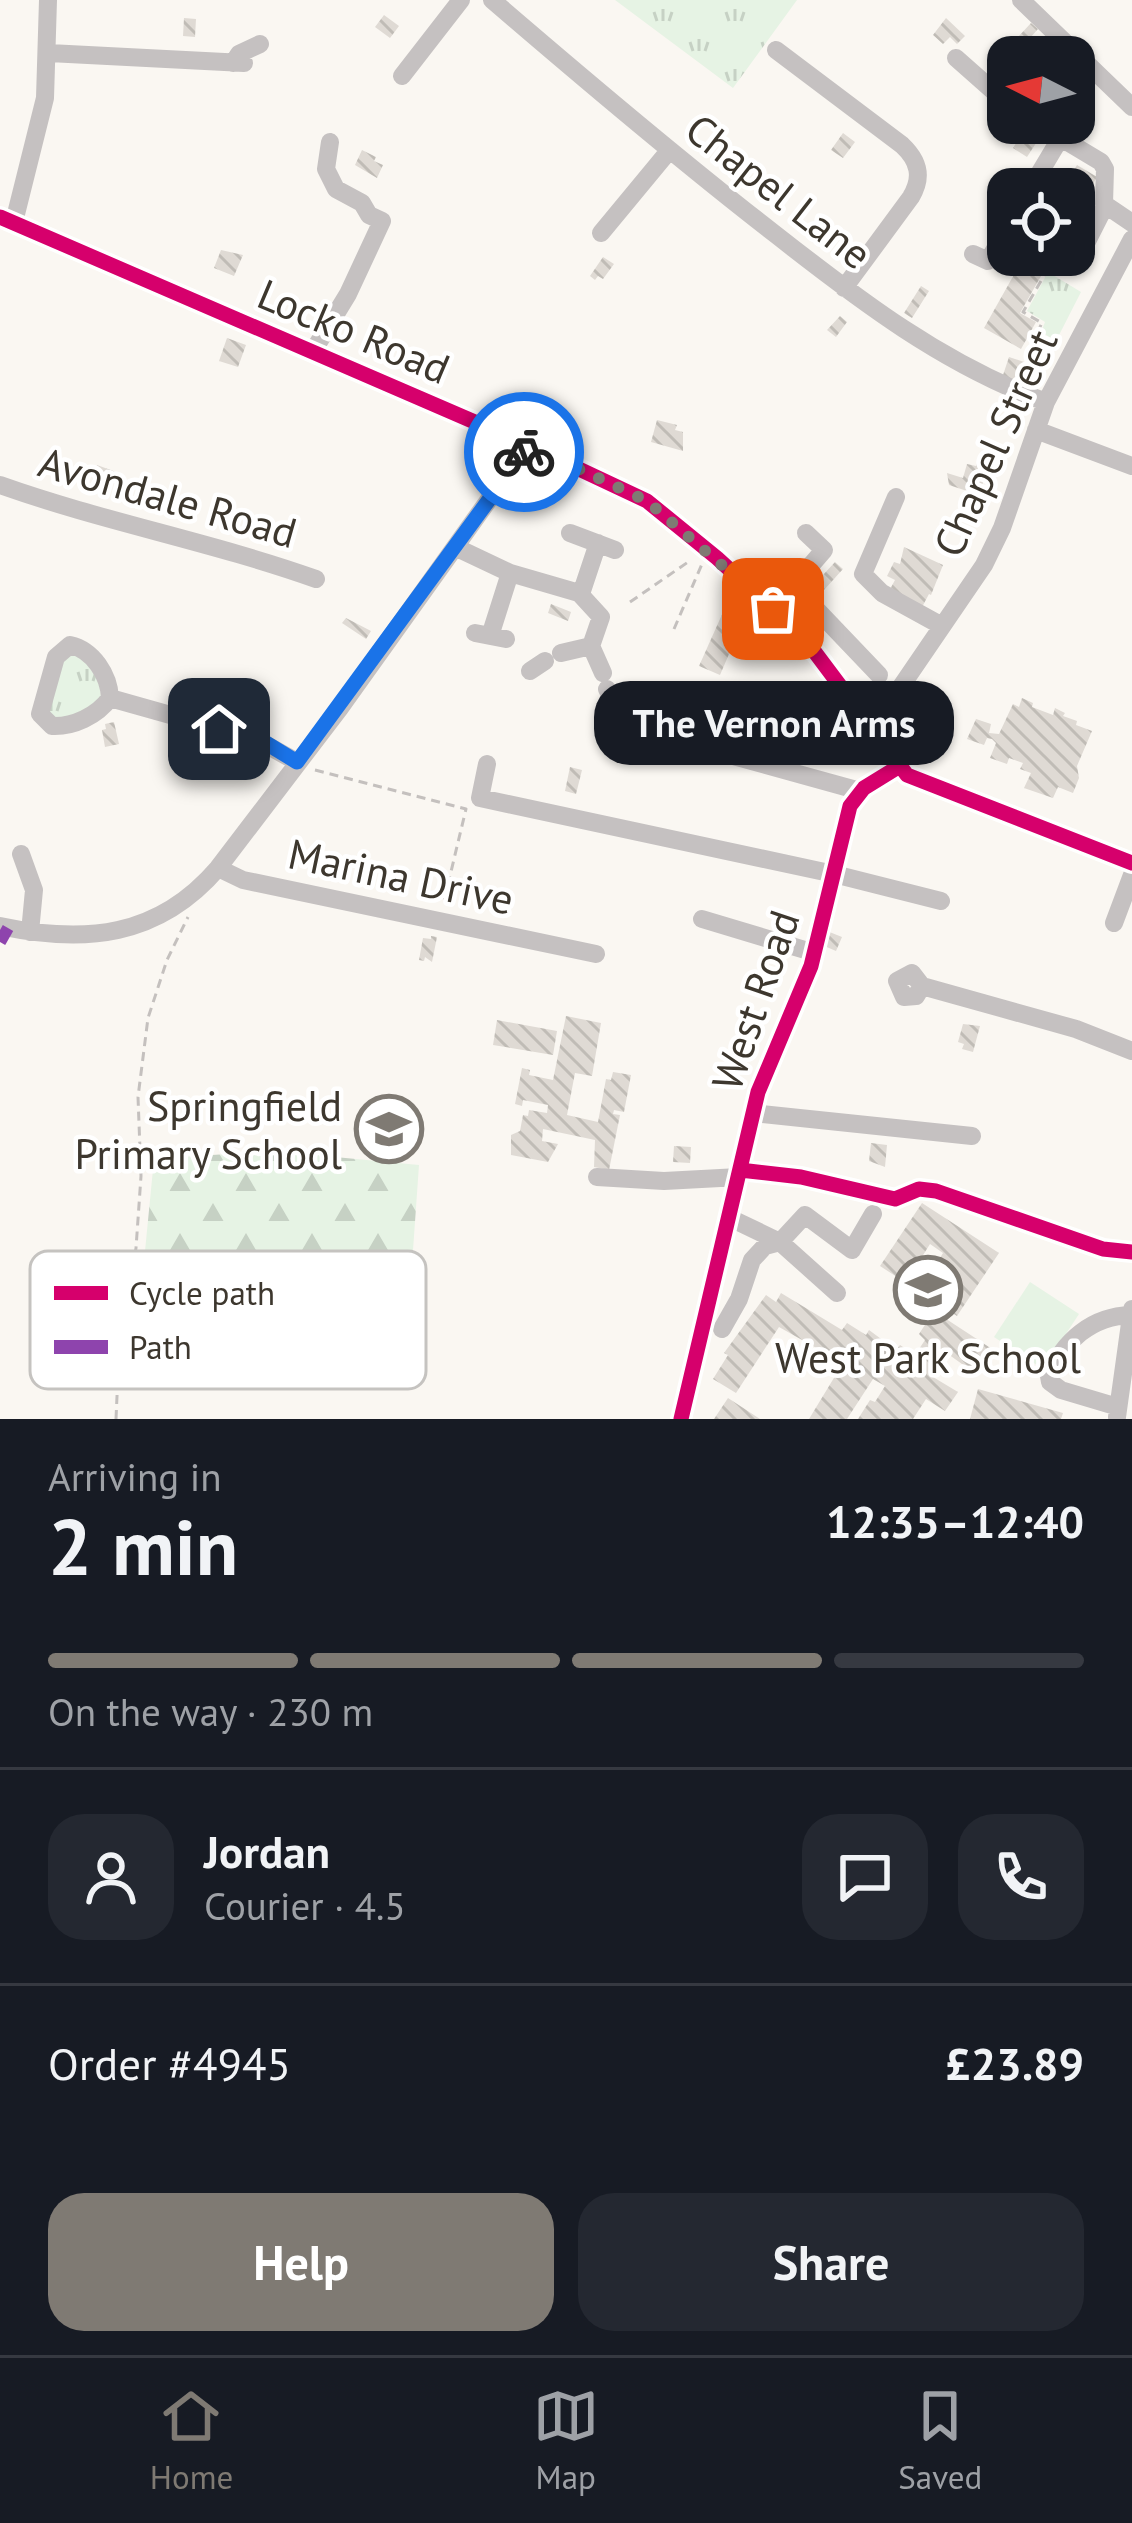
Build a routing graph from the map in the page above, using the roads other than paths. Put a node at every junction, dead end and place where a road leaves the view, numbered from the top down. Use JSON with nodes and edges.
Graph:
{"nodes":[{"id":1,"x":48,"y":0,"type":"edge"},
{"id":2,"x":460,"y":0,"type":"edge"},
{"id":3,"x":492,"y":0,"type":"edge"},
{"id":4,"x":1021,"y":0,"type":"edge"},
{"id":5,"x":260,"y":44,"type":"dead end"},
{"id":6,"x":776,"y":50,"type":"dead end"},
{"id":7,"x":49,"y":53,"type":"junction"},
{"id":8,"x":961,"y":69,"type":"dead end"},
{"id":9,"x":413,"y":72,"type":"dead end"},
{"id":10,"x":987,"y":88,"type":"edge"},
{"id":11,"x":1132,"y":107,"type":"edge"},
{"id":12,"x":330,"y":142,"type":"dead end"},
{"id":13,"x":1072,"y":144,"type":"edge"},
{"id":14,"x":668,"y":152,"type":"junction"},
{"id":15,"x":1100,"y":198,"type":"junction"},
{"id":16,"x":1095,"y":211,"type":"edge"},
{"id":17,"x":7,"y":219,"type":"edge"},
{"id":18,"x":1132,"y":223,"type":"edge"},
{"id":19,"x":613,"y":230,"type":"dead end"},
{"id":20,"x":1132,"y":239,"type":"edge"},
{"id":21,"x":973,"y":254,"type":"dead end"},
{"id":22,"x":987,"y":261,"type":"edge"},
{"id":23,"x":844,"y":288,"type":"junction"},
{"id":24,"x":312,"y":353,"type":"junction"},
{"id":25,"x":1046,"y":402,"type":"junction"},
{"id":26,"x":1036,"y":430,"type":"junction"},
{"id":27,"x":528,"y":445,"type":"junction"},
{"id":28,"x":1132,"y":466,"type":"edge"},
{"id":29,"x":0,"y":485,"type":"edge"},
{"id":30,"x":896,"y":497,"type":"dead end"},
{"id":31,"x":570,"y":533,"type":"dead end"},
{"id":32,"x":806,"y":533,"type":"dead end"},
{"id":33,"x":455,"y":548,"type":"junction"},
{"id":34,"x":510,"y":573,"type":"junction"},
{"id":35,"x":316,"y":579,"type":"dead end"},
{"id":36,"x":794,"y":586,"type":"junction"},
{"id":37,"x":581,"y":594,"type":"junction"},
{"id":38,"x":626,"y":608,"type":"road end"},
{"id":39,"x":773,"y":609,"type":"junction"},
{"id":40,"x":601,"y":616,"type":"junction"},
{"id":41,"x":942,"y":626,"type":"junction"},
{"id":42,"x":490,"y":636,"type":"dead end"},
{"id":43,"x":591,"y":646,"type":"junction"},
{"id":44,"x":545,"y":662,"type":"dead end"},
{"id":45,"x":880,"y":675,"type":"dead end"},
{"id":46,"x":110,"y":698,"type":"junction"},
{"id":47,"x":632,"y":704,"type":"dead end"},
{"id":48,"x":872,"y":729,"type":"junction"},
{"id":49,"x":697,"y":746,"type":"dead end"},
{"id":50,"x":297,"y":762,"type":"junction"},
{"id":51,"x":488,"y":764,"type":"dead end"},
{"id":52,"x":898,"y":767,"type":"junction"},
{"id":53,"x":860,"y":791,"type":"junction"},
{"id":54,"x":21,"y":854,"type":"dead end"},
{"id":55,"x":1132,"y":863,"type":"edge"},
{"id":56,"x":834,"y":874,"type":"junction"},
{"id":57,"x":1132,"y":875,"type":"edge"},
{"id":58,"x":211,"y":876,"type":"junction"},
{"id":59,"x":941,"y":901,"type":"dead end"},
{"id":60,"x":702,"y":919,"type":"dead end"},
{"id":61,"x":1114,"y":923,"type":"dead end"},
{"id":62,"x":0,"y":926,"type":"edge"},
{"id":63,"x":30,"y":932,"type":"junction"},
{"id":64,"x":815,"y":953,"type":"junction"},
{"id":65,"x":596,"y":954,"type":"dead end"},
{"id":66,"x":922,"y":986,"type":"dead end"},
{"id":67,"x":1132,"y":1051,"type":"edge"},
{"id":68,"x":753,"y":1113,"type":"junction"},
{"id":69,"x":950,"y":1133,"type":"junction"},
{"id":70,"x":972,"y":1136,"type":"dead end"},
{"id":71,"x":948,"y":1155,"type":"dead end"},
{"id":72,"x":597,"y":1177,"type":"dead end"},
{"id":73,"x":739,"y":1177,"type":"junction"},
{"id":74,"x":874,"y":1214,"type":"dead end"},
{"id":75,"x":730,"y":1218,"type":"junction"},
{"id":76,"x":780,"y":1242,"type":"junction"},
{"id":77,"x":837,"y":1293,"type":"dead end"},
{"id":78,"x":1131,"y":1312,"type":"edge"},
{"id":79,"x":722,"y":1329,"type":"dead end"},
{"id":80,"x":1117,"y":1413,"type":"edge"},
{"id":81,"x":681,"y":1419,"type":"edge"}],
"edges":[{"from":1,"to":7,"type":"street"},
{"from":2,"to":9,"type":"street"},
{"from":3,"to":14,"type":"street","name":"Chapel Lane"},
{"from":4,"to":11,"type":"street"},
{"from":5,"to":7,"type":"street"},
{"from":6,"to":23,"type":"street"},
{"from":7,"to":17,"type":"street"},
{"from":8,"to":10,"type":"street"},
{"from":12,"to":24,"type":"street"},
{"from":13,"to":15,"type":"street"},
{"from":14,"to":19,"type":"street"},
{"from":14,"to":23,"type":"street","name":"Chapel Lane"},
{"from":15,"to":16,"type":"street"},
{"from":15,"to":18,"type":"street"},
{"from":17,"to":24,"type":"street","name":"Locko Road"},
{"from":20,"to":25,"type":"street","name":"Chapel Street"},
{"from":21,"to":22,"type":"street"},
{"from":23,"to":25,"type":"street","name":"Chapel Lane"},
{"from":24,"to":27,"type":"street","name":"Locko Road"},
{"from":25,"to":26,"type":"street","name":"Chapel Street"},
{"from":26,"to":28,"type":"street"},
{"from":26,"to":41,"type":"street","name":"Chapel Street"},
{"from":27,"to":33,"type":"street"},
{"from":27,"to":39,"type":"street","name":"Locko Road"},
{"from":29,"to":35,"type":"street","name":"Avondale Road"},
{"from":30,"to":41,"type":"street"},
{"from":31,"to":37,"type":"street"},
{"from":32,"to":36,"type":"street"},
{"from":33,"to":34,"type":"street"},
{"from":33,"to":50,"type":"street"},
{"from":34,"to":37,"type":"street"},
{"from":34,"to":42,"type":"street"},
{"from":36,"to":39,"type":"street"},
{"from":36,"to":45,"type":"street"},
{"from":37,"to":40,"type":"street"},
{"from":38,"to":40,"type":"street"},
{"from":39,"to":48,"type":"street","name":"Locko Road"},
{"from":40,"to":43,"type":"street"},
{"from":41,"to":48,"type":"street","name":"Chapel Street"},
{"from":43,"to":44,"type":"street"},
{"from":43,"to":47,"type":"street"},
{"from":46,"to":46,"type":"street"},
{"from":46,"to":50,"type":"street"},
{"from":48,"to":52,"type":"street","name":"Locko Road"},
{"from":49,"to":53,"type":"street"},
{"from":50,"to":58,"type":"street"},
{"from":51,"to":56,"type":"street"},
{"from":52,"to":53,"type":"street"},
{"from":52,"to":55,"type":"street"},
{"from":53,"to":56,"type":"street","name":"West Road"},
{"from":54,"to":63,"type":"street"},
{"from":56,"to":59,"type":"street"},
{"from":56,"to":64,"type":"street","name":"West Road"},
{"from":57,"to":61,"type":"street"},
{"from":58,"to":63,"type":"street"},
{"from":58,"to":65,"type":"street","name":"Marina Drive"},
{"from":60,"to":64,"type":"street"},
{"from":62,"to":63,"type":"street"},
{"from":64,"to":68,"type":"street","name":"West Road"},
{"from":66,"to":67,"type":"street"},
{"from":68,"to":69,"type":"street"},
{"from":68,"to":73,"type":"street","name":"West Road"},
{"from":69,"to":70,"type":"street"},
{"from":69,"to":71,"type":"street"},
{"from":72,"to":73,"type":"street"},
{"from":73,"to":75,"type":"street","name":"West Road"},
{"from":74,"to":76,"type":"street"},
{"from":75,"to":76,"type":"street"},
{"from":75,"to":81,"type":"street","name":"West Road"},
{"from":76,"to":77,"type":"street"},
{"from":76,"to":79,"type":"street"},
{"from":78,"to":80,"type":"street"},
{"from":78,"to":80,"type":"street"}]}
